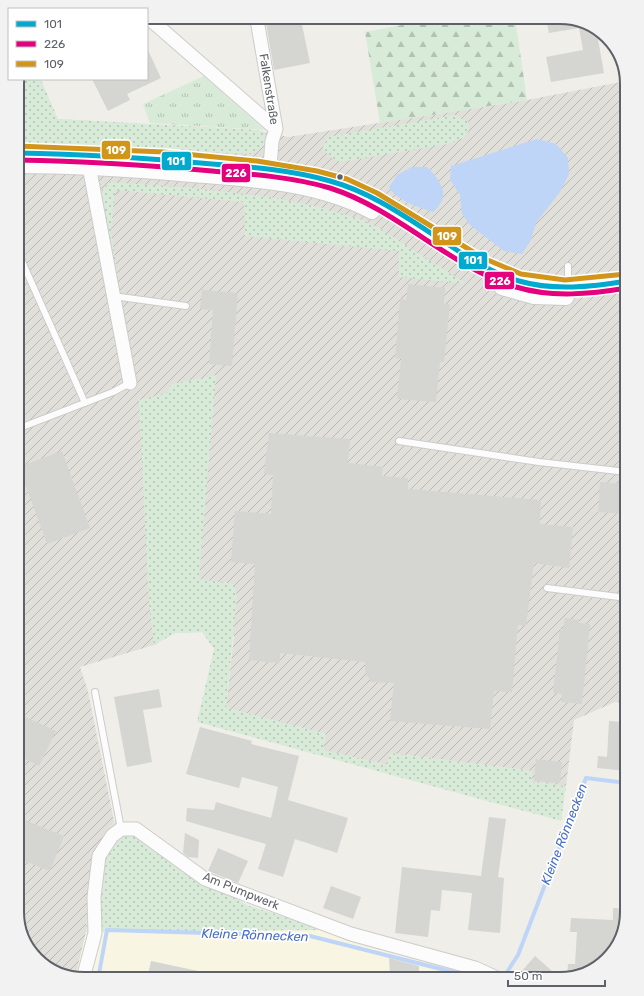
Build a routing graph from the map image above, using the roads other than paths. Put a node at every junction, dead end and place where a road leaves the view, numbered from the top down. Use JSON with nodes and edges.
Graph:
{"nodes":[{"id":1,"x":155,"y":24,"type":"edge"},
{"id":2,"x":258,"y":24,"type":"edge"},
{"id":3,"x":276,"y":129,"type":"junction"},
{"id":4,"x":24,"y":153,"type":"edge"},
{"id":5,"x":24,"y":165,"type":"edge"},
{"id":6,"x":89,"y":166,"type":"junction"},
{"id":7,"x":269,"y":175,"type":"junction"},
{"id":8,"x":24,"y":266,"type":"edge"},
{"id":9,"x":568,"y":266,"type":"dead end"},
{"id":10,"x":620,"y":282,"type":"edge"},
{"id":11,"x":620,"y":292,"type":"edge"},
{"id":12,"x":568,"y":293,"type":"junction"},
{"id":13,"x":114,"y":296,"type":"junction"},
{"id":14,"x":186,"y":306,"type":"dead end"},
{"id":15,"x":130,"y":383,"type":"joint"},
{"id":16,"x":85,"y":403,"type":"junction"},
{"id":17,"x":24,"y":426,"type":"edge"},
{"id":18,"x":399,"y":441,"type":"dead end"},
{"id":19,"x":620,"y":471,"type":"edge"},
{"id":20,"x":547,"y":588,"type":"dead end"},
{"id":21,"x":620,"y":597,"type":"edge"},
{"id":22,"x":95,"y":692,"type":"dead end"},
{"id":23,"x":122,"y":829,"type":"junction"},
{"id":24,"x":85,"y":972,"type":"edge"},
{"id":25,"x":484,"y":972,"type":"edge"}],
"edges":[{"from":1,"to":3,"type":"street"},
{"from":2,"to":3,"type":"street","name":"Falkenstraße"},
{"from":3,"to":7,"type":"street","name":"Falkenstraße"},
{"from":4,"to":7,"type":"street"},
{"from":5,"to":6,"type":"street"},
{"from":6,"to":7,"type":"street"},
{"from":6,"to":13,"type":"street"},
{"from":7,"to":12,"type":"street"},
{"from":8,"to":16,"type":"lane"},
{"from":9,"to":12,"type":"lane"},
{"from":10,"to":12,"type":"street"},
{"from":11,"to":12,"type":"street"},
{"from":13,"to":14,"type":"lane"},
{"from":13,"to":15,"type":"street"},
{"from":15,"to":16,"type":"lane"},
{"from":16,"to":17,"type":"lane"},
{"from":18,"to":19,"type":"lane"},
{"from":20,"to":21,"type":"lane"},
{"from":22,"to":23,"type":"lane"},
{"from":23,"to":24,"type":"street"},
{"from":23,"to":25,"type":"street","name":"Am Pumpwerk"}]}
